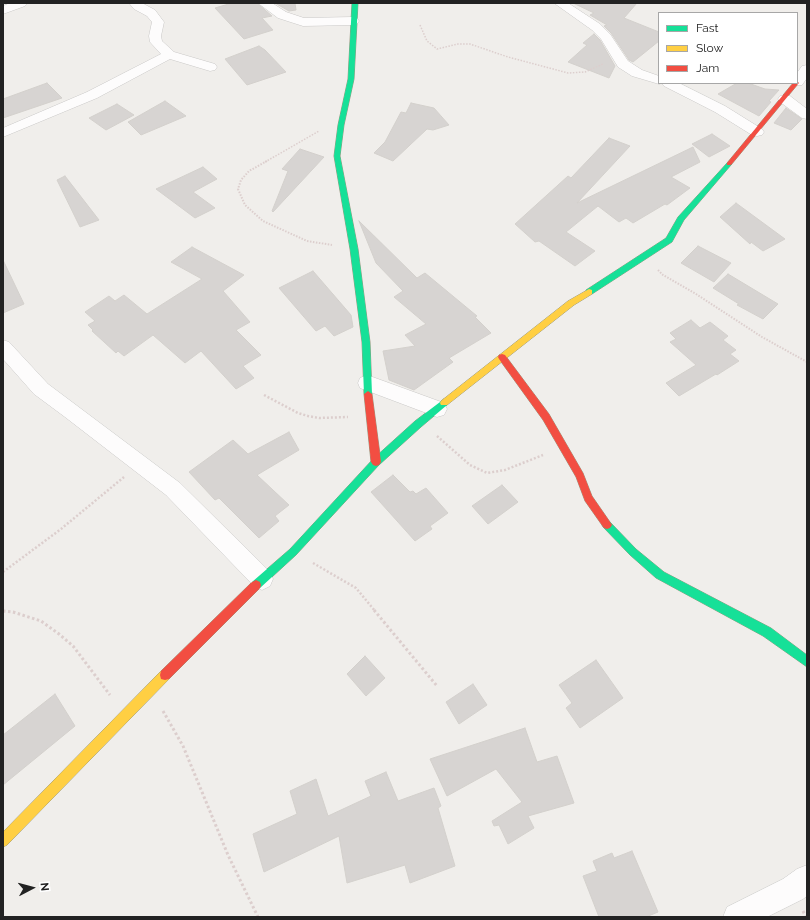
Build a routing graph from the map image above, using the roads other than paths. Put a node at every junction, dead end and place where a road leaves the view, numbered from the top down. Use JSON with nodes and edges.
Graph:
{"nodes":[{"id":1,"x":21,"y":3,"type":"edge"},
{"id":2,"x":136,"y":3,"type":"edge"},
{"id":3,"x":264,"y":3,"type":"edge"},
{"id":4,"x":355,"y":3,"type":"edge"},
{"id":5,"x":560,"y":3,"type":"edge"},
{"id":6,"x":3,"y":10,"type":"edge"},
{"id":7,"x":353,"y":22,"type":"junction"},
{"id":8,"x":169,"y":55,"type":"junction"},
{"id":9,"x":210,"y":67,"type":"dead end"},
{"id":10,"x":807,"y":69,"type":"edge"},
{"id":11,"x":658,"y":80,"type":"edge"},
{"id":12,"x":798,"y":81,"type":"edge"},
{"id":13,"x":671,"y":84,"type":"edge"},
{"id":14,"x":796,"y":84,"type":"edge"},
{"id":15,"x":785,"y":99,"type":"junction"},
{"id":16,"x":807,"y":115,"type":"edge"},
{"id":17,"x":757,"y":132,"type":"junction"},
{"id":18,"x":3,"y":133,"type":"edge"},
{"id":19,"x":3,"y":347,"type":"edge"},
{"id":20,"x":502,"y":358,"type":"junction"},
{"id":21,"x":367,"y":383,"type":"junction"},
{"id":22,"x":437,"y":409,"type":"junction"},
{"id":23,"x":376,"y":462,"type":"junction"},
{"id":24,"x":262,"y":578,"type":"junction"},
{"id":25,"x":807,"y":662,"type":"edge"},
{"id":26,"x":3,"y":841,"type":"edge"},
{"id":27,"x":807,"y":880,"type":"edge"},
{"id":28,"x":738,"y":917,"type":"edge"}],
"edges":[{"from":1,"to":6,"type":"street"},
{"from":2,"to":8,"type":"street"},
{"from":3,"to":7,"type":"street"},
{"from":4,"to":7,"type":"street"},
{"from":5,"to":11,"type":"street"},
{"from":7,"to":21,"type":"street"},
{"from":8,"to":9,"type":"street"},
{"from":8,"to":18,"type":"street"},
{"from":10,"to":12,"type":"street"},
{"from":13,"to":17,"type":"street"},
{"from":14,"to":15,"type":"street"},
{"from":15,"to":16,"type":"street"},
{"from":15,"to":17,"type":"street"},
{"from":17,"to":20,"type":"street"},
{"from":19,"to":24,"type":"street"},
{"from":20,"to":22,"type":"street"},
{"from":20,"to":25,"type":"street"},
{"from":21,"to":22,"type":"street"},
{"from":21,"to":23,"type":"street"},
{"from":22,"to":23,"type":"street"},
{"from":23,"to":24,"type":"street"},
{"from":24,"to":26,"type":"street"},
{"from":27,"to":28,"type":"street"}]}
